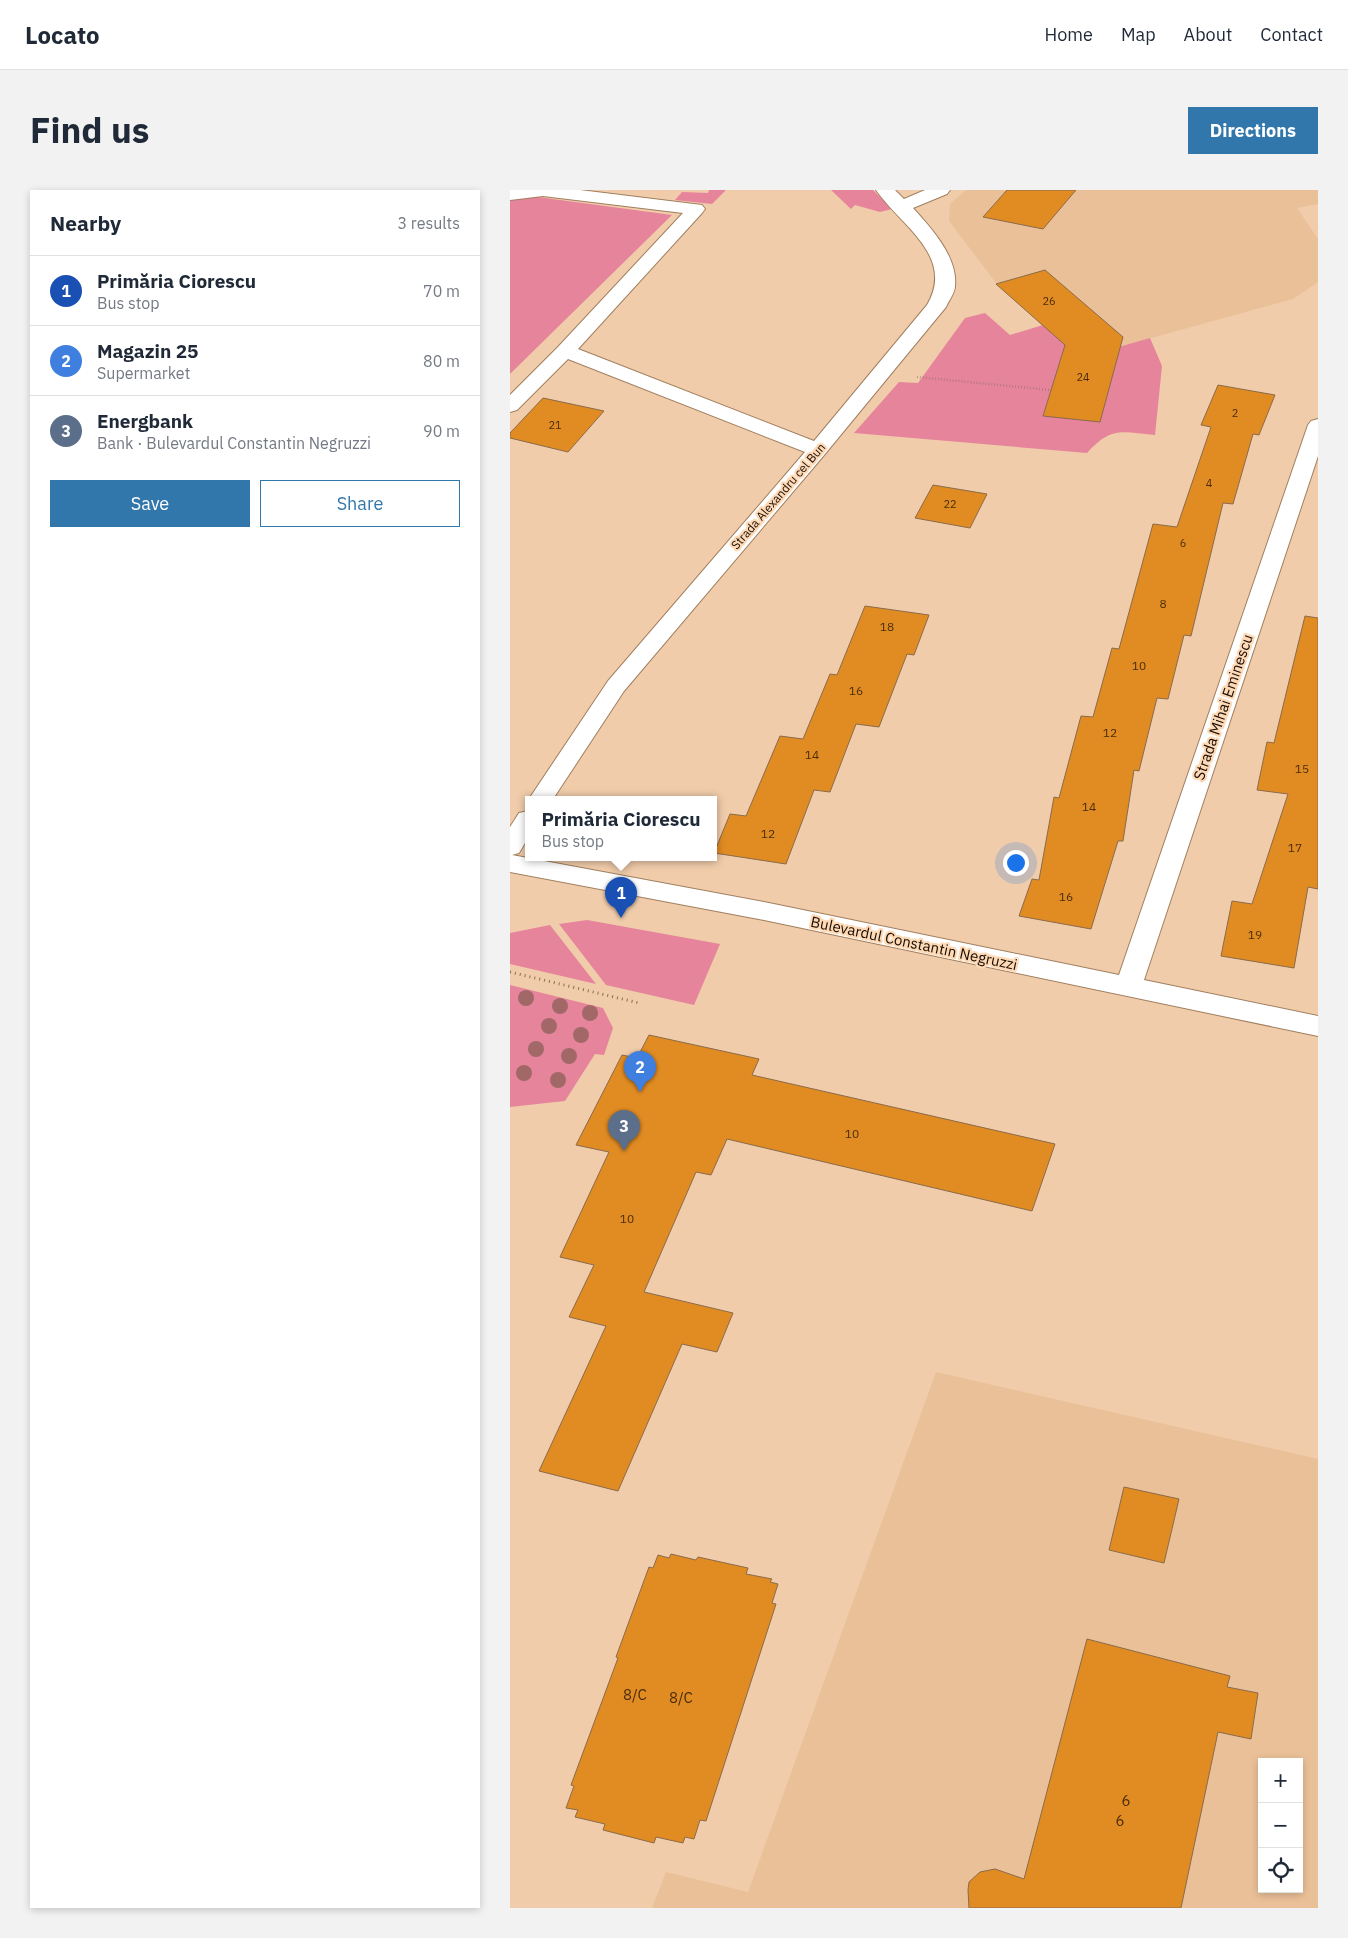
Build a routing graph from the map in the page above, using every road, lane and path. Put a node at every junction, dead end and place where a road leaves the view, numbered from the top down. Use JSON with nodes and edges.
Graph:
{"nodes":[{"id":1,"x":885,"y":190,"type":"edge"},
{"id":2,"x":941,"y":190,"type":"edge"},
{"id":3,"x":510,"y":195,"type":"edge"},
{"id":4,"x":902,"y":206,"type":"junction"},
{"id":5,"x":565,"y":351,"type":"junction"},
{"id":6,"x":882,"y":374,"type":"junction"},
{"id":7,"x":1051,"y":390,"type":"dead end"},
{"id":8,"x":510,"y":406,"type":"edge"},
{"id":9,"x":1318,"y":425,"type":"edge"},
{"id":10,"x":818,"y":450,"type":"junction"},
{"id":11,"x":543,"y":796,"type":"edge"},
{"id":12,"x":525,"y":824,"type":"edge"},
{"id":13,"x":510,"y":847,"type":"edge"},
{"id":14,"x":510,"y":862,"type":"edge"},
{"id":15,"x":510,"y":972,"type":"edge"},
{"id":16,"x":1128,"y":988,"type":"junction"},
{"id":17,"x":639,"y":1003,"type":"dead end"},
{"id":18,"x":1318,"y":1026,"type":"edge"}],
"edges":[{"from":1,"to":4,"type":"street","name":"Strada Alexandru cel Bun"},
{"from":2,"to":4,"type":"street"},
{"from":3,"to":5,"type":"street"},
{"from":4,"to":6,"type":"street","name":"Strada Alexandru cel Bun"},
{"from":5,"to":8,"type":"street"},
{"from":5,"to":10,"type":"street"},
{"from":6,"to":7,"type":"path"},
{"from":6,"to":10,"type":"street","name":"Strada Alexandru cel Bun"},
{"from":9,"to":16,"type":"street","name":"Strada Mihai Eminescu"},
{"from":10,"to":11,"type":"street","name":"Strada Alexandru cel Bun"},
{"from":12,"to":13,"type":"street"},
{"from":14,"to":16,"type":"street","name":"Bulevardul Constantin Negruzzi"},
{"from":15,"to":17,"type":"path"},
{"from":16,"to":18,"type":"street","name":"Bulevardul Constantin Negruzzi"}]}
